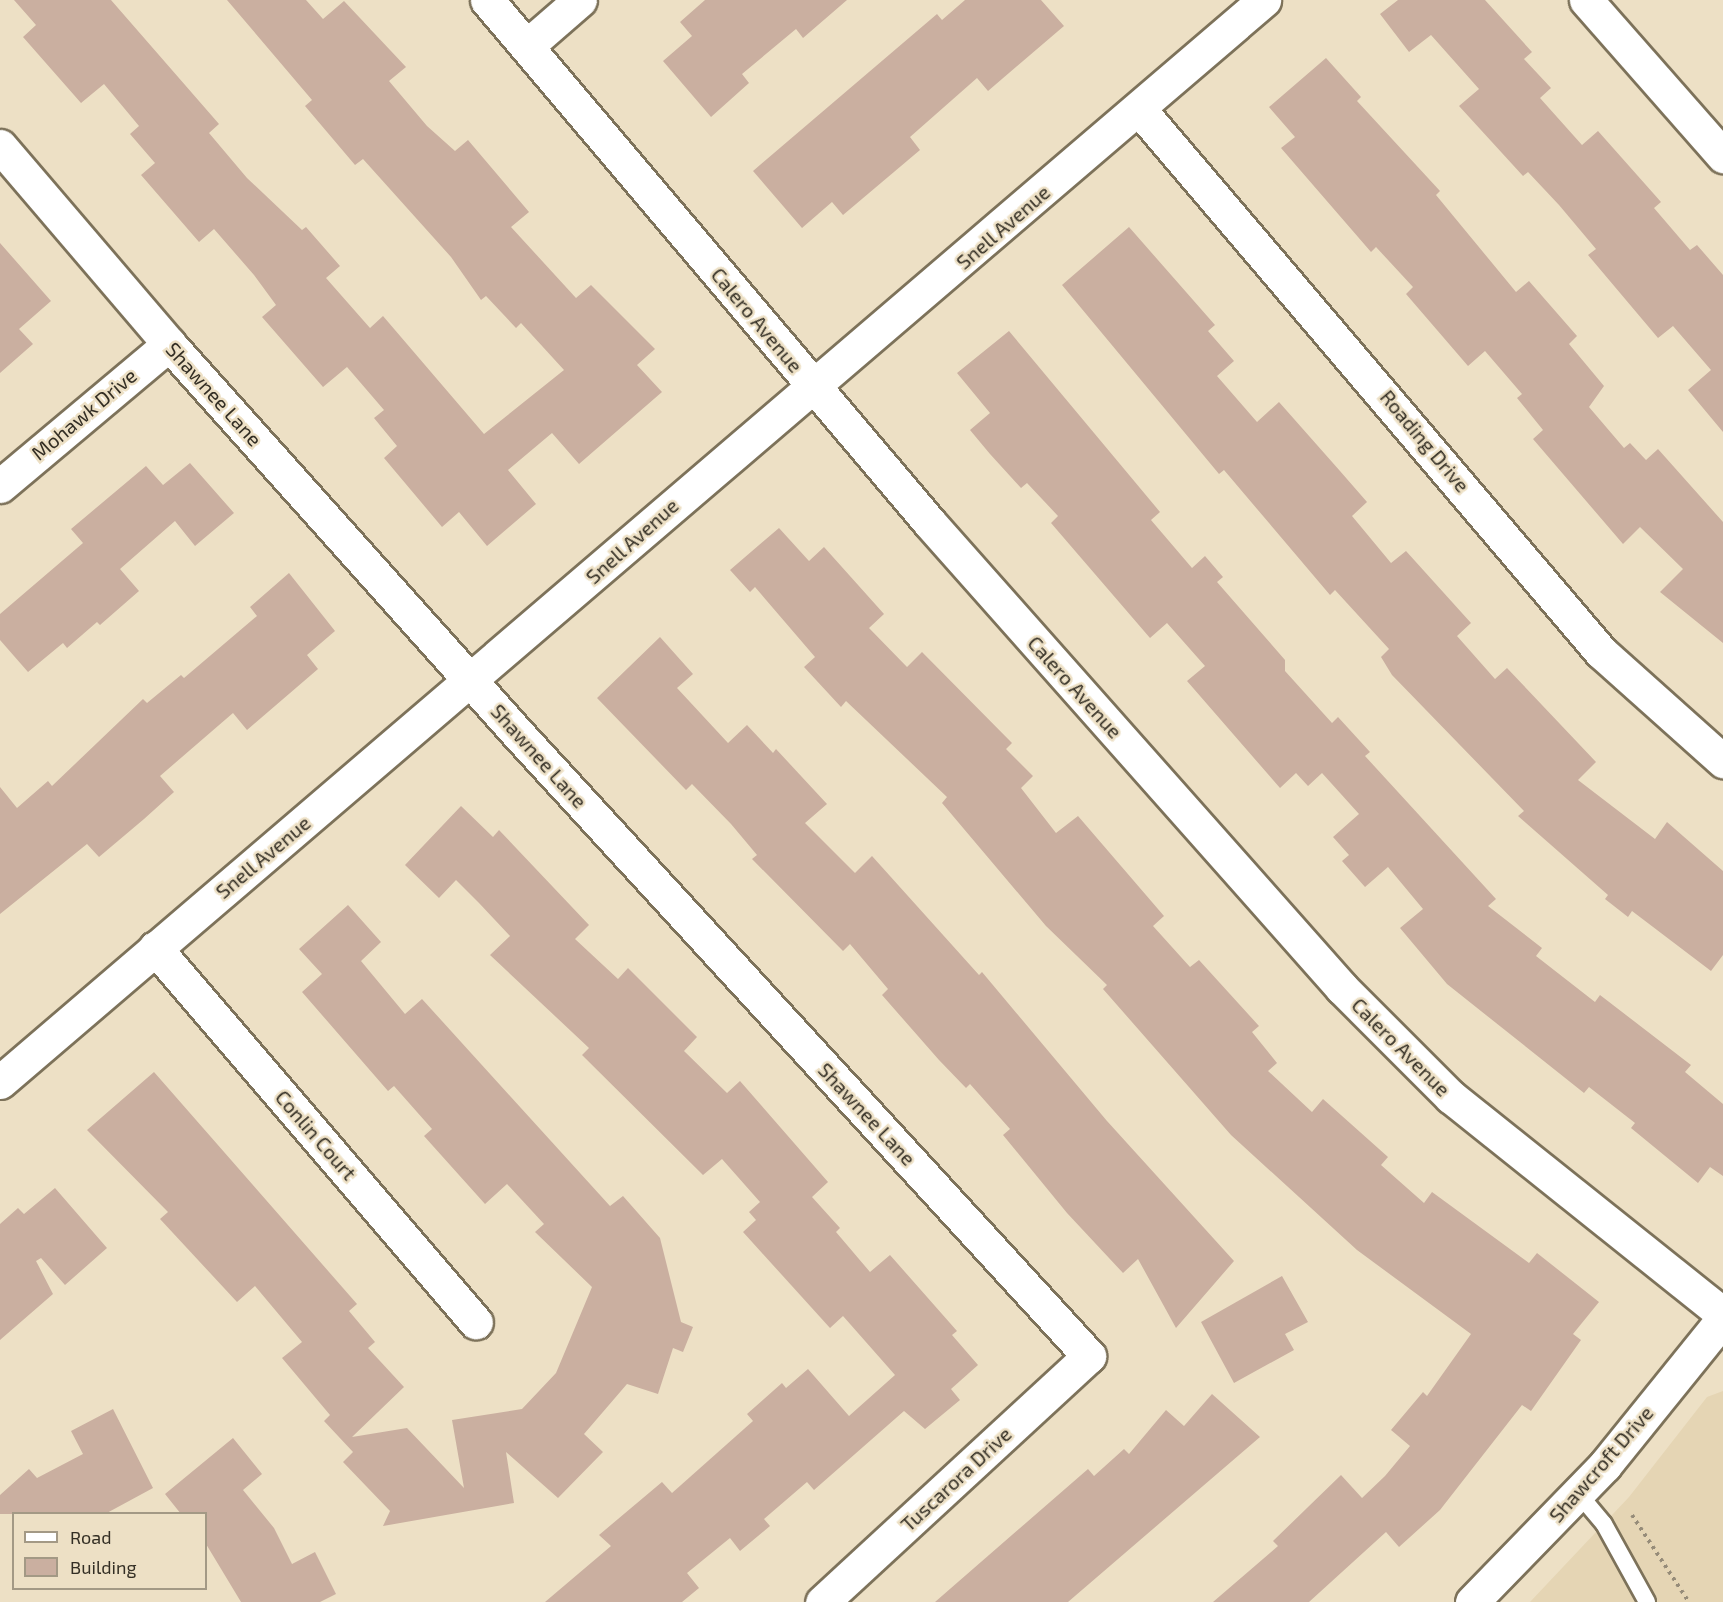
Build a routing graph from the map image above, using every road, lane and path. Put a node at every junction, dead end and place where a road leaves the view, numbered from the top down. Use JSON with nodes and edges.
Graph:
{"nodes":[{"id":1,"x":487,"y":0,"type":"edge"},
{"id":2,"x":580,"y":0,"type":"edge"},
{"id":3,"x":1264,"y":0,"type":"edge"},
{"id":4,"x":1586,"y":0,"type":"edge"},
{"id":5,"x":527,"y":46,"type":"junction"},
{"id":6,"x":1139,"y":109,"type":"junction"},
{"id":7,"x":0,"y":146,"type":"edge"},
{"id":8,"x":1723,"y":156,"type":"edge"},
{"id":9,"x":168,"y":344,"type":"junction"},
{"id":10,"x":811,"y":383,"type":"junction"},
{"id":11,"x":0,"y":486,"type":"edge"},
{"id":12,"x":472,"y":683,"type":"junction"},
{"id":13,"x":1723,"y":761,"type":"edge"},
{"id":14,"x":155,"y":948,"type":"junction"},
{"id":15,"x":0,"y":1082,"type":"edge"},
{"id":16,"x":1723,"y":1314,"type":"edge"},
{"id":17,"x":1723,"y":1319,"type":"edge"},
{"id":18,"x":476,"y":1322,"type":"dead end"},
{"id":19,"x":1089,"y":1356,"type":"joint"},
{"id":20,"x":1578,"y":1493,"type":"junction"},
{"id":21,"x":1630,"y":1512,"type":"dead end"},
{"id":22,"x":822,"y":1602,"type":"edge"},
{"id":23,"x":1472,"y":1602,"type":"edge"},
{"id":24,"x":1647,"y":1602,"type":"edge"},
{"id":25,"x":1689,"y":1602,"type":"edge"}],
"edges":[{"from":1,"to":5,"type":"street","name":"Calero Avenue"},
{"from":2,"to":5,"type":"street"},
{"from":3,"to":6,"type":"street","name":"Snell Avenue"},
{"from":4,"to":8,"type":"street"},
{"from":5,"to":10,"type":"street","name":"Calero Avenue"},
{"from":6,"to":10,"type":"street","name":"Snell Avenue"},
{"from":6,"to":13,"type":"street","name":"Roading Drive"},
{"from":7,"to":9,"type":"street","name":"Shawnee Lane"},
{"from":9,"to":11,"type":"street","name":"Mohawk Drive"},
{"from":9,"to":12,"type":"street","name":"Shawnee Lane"},
{"from":10,"to":12,"type":"street","name":"Snell Avenue"},
{"from":10,"to":16,"type":"street","name":"Calero Avenue"},
{"from":12,"to":14,"type":"street","name":"Snell Avenue"},
{"from":12,"to":19,"type":"street","name":"Shawnee Lane"},
{"from":14,"to":15,"type":"street","name":"Snell Avenue"},
{"from":14,"to":18,"type":"street","name":"Conlin Court"},
{"from":17,"to":20,"type":"street","name":"Shawcroft Drive"},
{"from":19,"to":22,"type":"street","name":"Tuscarora Drive"},
{"from":20,"to":23,"type":"street","name":"Shawcroft Drive"},
{"from":20,"to":24,"type":"lane"},
{"from":21,"to":25,"type":"path"}]}
